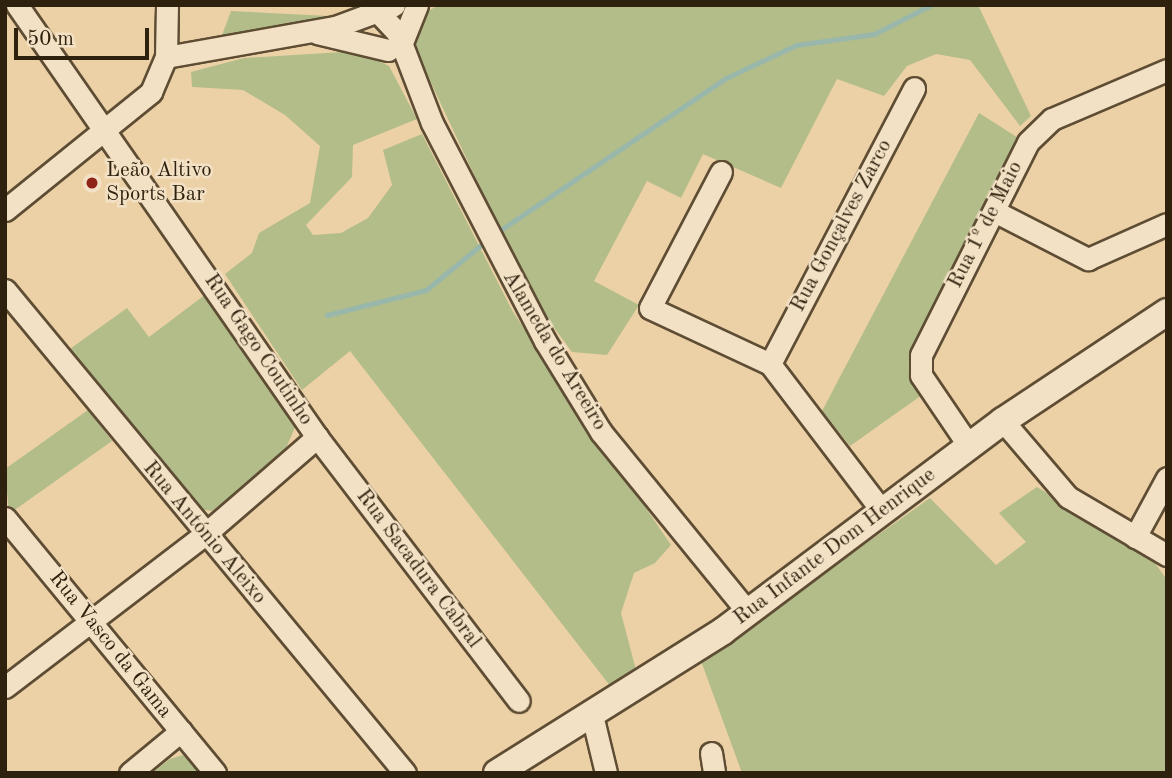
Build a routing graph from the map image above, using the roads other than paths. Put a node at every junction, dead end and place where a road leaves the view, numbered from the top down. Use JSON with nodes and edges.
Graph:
{"nodes":[{"id":1,"x":17,"y":5,"type":"edge"},
{"id":2,"x":167,"y":5,"type":"edge"},
{"id":3,"x":416,"y":5,"type":"edge"},
{"id":4,"x":387,"y":9,"type":"edge"},
{"id":5,"x":311,"y":32,"type":"junction"},
{"id":6,"x":398,"y":53,"type":"junction"},
{"id":7,"x":166,"y":57,"type":"junction"},
{"id":8,"x":1167,"y":71,"type":"edge"},
{"id":9,"x":914,"y":88,"type":"dead end"},
{"id":10,"x":109,"y":132,"type":"junction"},
{"id":11,"x":721,"y":172,"type":"dead end"},
{"id":12,"x":5,"y":210,"type":"edge"},
{"id":13,"x":994,"y":211,"type":"junction"},
{"id":14,"x":1167,"y":224,"type":"edge"},
{"id":15,"x":5,"y":290,"type":"edge"},
{"id":16,"x":1167,"y":312,"type":"edge"},
{"id":17,"x":771,"y":364,"type":"junction"},
{"id":18,"x":1003,"y":421,"type":"junction"},
{"id":19,"x":317,"y":437,"type":"junction"},
{"id":20,"x":969,"y":446,"type":"junction"},
{"id":21,"x":1167,"y":478,"type":"edge"},
{"id":22,"x":882,"y":511,"type":"junction"},
{"id":23,"x":5,"y":518,"type":"edge"},
{"id":24,"x":204,"y":535,"type":"junction"},
{"id":25,"x":1135,"y":537,"type":"junction"},
{"id":26,"x":1167,"y":555,"type":"edge"},
{"id":27,"x":748,"y":612,"type":"junction"},
{"id":28,"x":92,"y":621,"type":"junction"},
{"id":29,"x":5,"y":687,"type":"edge"},
{"id":30,"x":519,"y":701,"type":"dead end"},
{"id":31,"x":592,"y":715,"type":"junction"},
{"id":32,"x":181,"y":731,"type":"junction"},
{"id":33,"x":130,"y":773,"type":"edge"},
{"id":34,"x":215,"y":773,"type":"edge"},
{"id":35,"x":405,"y":773,"type":"edge"},
{"id":36,"x":497,"y":773,"type":"edge"},
{"id":37,"x":606,"y":773,"type":"edge"}],
"edges":[{"from":1,"to":10,"type":"street","name":"Rua Gago Coutinho"},
{"from":2,"to":7,"type":"street"},
{"from":3,"to":6,"type":"street"},
{"from":4,"to":5,"type":"street"},
{"from":4,"to":6,"type":"street","name":"Alameda do Areeiro"},
{"from":5,"to":6,"type":"street"},
{"from":5,"to":7,"type":"street"},
{"from":6,"to":27,"type":"street","name":"Alameda do Areeiro"},
{"from":7,"to":10,"type":"street"},
{"from":8,"to":13,"type":"street","name":"Rua 1º de Maio"},
{"from":9,"to":17,"type":"street","name":"Rua Gonçalves Zarco"},
{"from":10,"to":12,"type":"street"},
{"from":10,"to":19,"type":"street","name":"Rua Gago Coutinho"},
{"from":11,"to":17,"type":"street"},
{"from":13,"to":14,"type":"street"},
{"from":13,"to":20,"type":"street","name":"Rua 1º de Maio"},
{"from":15,"to":24,"type":"street","name":"Rua António Aleixo"},
{"from":16,"to":18,"type":"street","name":"Rua Infante Dom Henrique"},
{"from":17,"to":22,"type":"street"},
{"from":18,"to":20,"type":"street","name":"Rua Infante Dom Henrique"},
{"from":18,"to":25,"type":"street"},
{"from":19,"to":24,"type":"street","name":"Rua Gago Coutinho"},
{"from":19,"to":30,"type":"street","name":"Rua Sacadura Cabral"},
{"from":20,"to":22,"type":"street","name":"Rua Infante Dom Henrique"},
{"from":21,"to":25,"type":"street"},
{"from":22,"to":27,"type":"street","name":"Rua Infante Dom Henrique"},
{"from":23,"to":28,"type":"street","name":"Rua Vasco da Gama"},
{"from":24,"to":28,"type":"street","name":"Rua Gago Coutinho"},
{"from":24,"to":35,"type":"street","name":"Rua António Aleixo"},
{"from":25,"to":26,"type":"street"},
{"from":27,"to":31,"type":"street","name":"Rua Infante Dom Henrique"},
{"from":28,"to":29,"type":"street","name":"Rua Gago Coutinho"},
{"from":28,"to":32,"type":"street","name":"Rua Vasco da Gama"},
{"from":31,"to":36,"type":"street","name":"Rua Infante Dom Henrique"},
{"from":31,"to":37,"type":"street"},
{"from":32,"to":33,"type":"street"},
{"from":32,"to":34,"type":"street","name":"Rua Vasco da Gama"}]}
